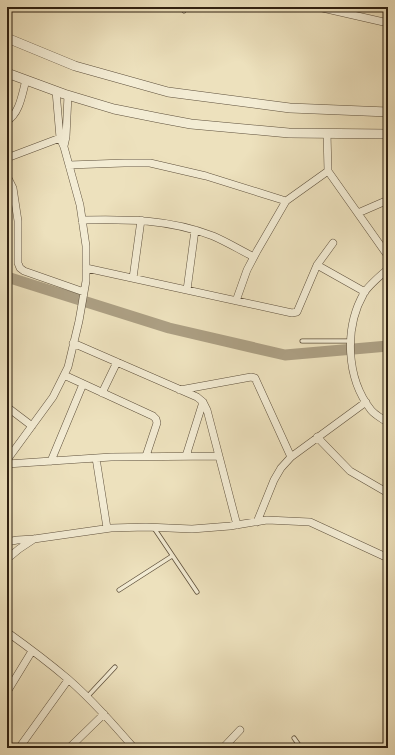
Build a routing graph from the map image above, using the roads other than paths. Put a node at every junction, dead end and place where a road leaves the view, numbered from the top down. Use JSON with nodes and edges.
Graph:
{"nodes":[{"id":1,"x":318,"y":7,"type":"edge"},
{"id":2,"x":388,"y":23,"type":"edge"},
{"id":3,"x":7,"y":38,"type":"edge"},
{"id":4,"x":7,"y":73,"type":"edge"},
{"id":5,"x":26,"y":80,"type":"junction"},
{"id":6,"x":56,"y":91,"type":"junction"},
{"id":7,"x":68,"y":95,"type":"junction"},
{"id":8,"x":388,"y":112,"type":"edge"},
{"id":9,"x":7,"y":121,"type":"edge"},
{"id":10,"x":327,"y":133,"type":"junction"},
{"id":11,"x":388,"y":134,"type":"edge"},
{"id":12,"x":60,"y":138,"type":"junction"},
{"id":13,"x":64,"y":147,"type":"junction"},
{"id":14,"x":7,"y":158,"type":"edge"},
{"id":15,"x":69,"y":165,"type":"junction"},
{"id":16,"x":328,"y":171,"type":"junction"},
{"id":17,"x":7,"y":176,"type":"edge"},
{"id":18,"x":388,"y":200,"type":"edge"},
{"id":19,"x":286,"y":201,"type":"junction"},
{"id":20,"x":358,"y":213,"type":"junction"},
{"id":21,"x":82,"y":220,"type":"junction"},
{"id":22,"x":141,"y":220,"type":"junction"},
{"id":23,"x":195,"y":230,"type":"junction"},
{"id":24,"x":332,"y":243,"type":"dead end"},
{"id":25,"x":388,"y":256,"type":"edge"},
{"id":26,"x":254,"y":257,"type":"junction"},
{"id":27,"x":317,"y":265,"type":"junction"},
{"id":28,"x":86,"y":268,"type":"junction"},
{"id":29,"x":388,"y":269,"type":"edge"},
{"id":30,"x":133,"y":278,"type":"junction"},
{"id":31,"x":187,"y":290,"type":"junction"},
{"id":32,"x":84,"y":292,"type":"junction"},
{"id":33,"x":365,"y":292,"type":"junction"},
{"id":34,"x":236,"y":301,"type":"junction"},
{"id":35,"x":302,"y":341,"type":"dead end"},
{"id":36,"x":74,"y":343,"type":"junction"},
{"id":37,"x":351,"y":347,"type":"junction"},
{"id":38,"x":116,"y":362,"type":"junction"},
{"id":39,"x":64,"y":375,"type":"junction"},
{"id":40,"x":84,"y":384,"type":"junction"},
{"id":41,"x":180,"y":390,"type":"junction"},
{"id":42,"x":102,"y":393,"type":"junction"},
{"id":43,"x":203,"y":402,"type":"junction"},
{"id":44,"x":366,"y":402,"type":"junction"},
{"id":45,"x":7,"y":407,"type":"edge"},
{"id":46,"x":388,"y":423,"type":"edge"},
{"id":47,"x":32,"y":426,"type":"junction"},
{"id":48,"x":317,"y":437,"type":"junction"},
{"id":49,"x":146,"y":456,"type":"junction"},
{"id":50,"x":186,"y":456,"type":"junction"},
{"id":51,"x":219,"y":456,"type":"junction"},
{"id":52,"x":290,"y":457,"type":"junction"},
{"id":53,"x":96,"y":458,"type":"junction"},
{"id":54,"x":7,"y":460,"type":"edge"},
{"id":55,"x":51,"y":460,"type":"junction"},
{"id":56,"x":7,"y":464,"type":"edge"},
{"id":57,"x":388,"y":494,"type":"edge"},
{"id":58,"x":257,"y":522,"type":"junction"},
{"id":59,"x":237,"y":525,"type":"junction"},
{"id":60,"x":154,"y":527,"type":"junction"},
{"id":61,"x":107,"y":528,"type":"junction"},
{"id":62,"x":34,"y":539,"type":"junction"},
{"id":63,"x":7,"y":542,"type":"edge"},
{"id":64,"x":172,"y":556,"type":"junction"},
{"id":65,"x":388,"y":558,"type":"edge"},
{"id":66,"x":7,"y":559,"type":"edge"},
{"id":67,"x":119,"y":590,"type":"dead end"},
{"id":68,"x":197,"y":592,"type":"dead end"},
{"id":69,"x":8,"y":634,"type":"edge"},
{"id":70,"x":32,"y":651,"type":"junction"},
{"id":71,"x":115,"y":667,"type":"dead end"},
{"id":72,"x":68,"y":680,"type":"junction"},
{"id":73,"x":8,"y":690,"type":"edge"},
{"id":74,"x":87,"y":697,"type":"junction"},
{"id":75,"x":104,"y":714,"type":"junction"},
{"id":76,"x":240,"y":730,"type":"dead end"},
{"id":77,"x":294,"y":738,"type":"dead end"},
{"id":78,"x":19,"y":748,"type":"edge"},
{"id":79,"x":69,"y":748,"type":"edge"},
{"id":80,"x":134,"y":748,"type":"edge"},
{"id":81,"x":223,"y":748,"type":"edge"},
{"id":82,"x":301,"y":748,"type":"edge"}],
"edges":[{"from":1,"to":2,"type":"street"},
{"from":3,"to":8,"type":"street"},
{"from":4,"to":5,"type":"street"},
{"from":5,"to":6,"type":"street"},
{"from":5,"to":9,"type":"street"},
{"from":6,"to":7,"type":"street"},
{"from":6,"to":12,"type":"street"},
{"from":7,"to":10,"type":"street"},
{"from":7,"to":13,"type":"street"},
{"from":10,"to":11,"type":"street"},
{"from":10,"to":16,"type":"street"},
{"from":12,"to":13,"type":"street"},
{"from":12,"to":14,"type":"street"},
{"from":13,"to":15,"type":"street"},
{"from":15,"to":19,"type":"street"},
{"from":15,"to":21,"type":"street"},
{"from":16,"to":19,"type":"street"},
{"from":16,"to":20,"type":"street"},
{"from":17,"to":32,"type":"street"},
{"from":18,"to":20,"type":"street"},
{"from":19,"to":26,"type":"street"},
{"from":20,"to":25,"type":"street"},
{"from":21,"to":22,"type":"street"},
{"from":21,"to":28,"type":"street"},
{"from":22,"to":23,"type":"street"},
{"from":22,"to":30,"type":"street"},
{"from":23,"to":26,"type":"street"},
{"from":23,"to":31,"type":"street"},
{"from":24,"to":27,"type":"street"},
{"from":26,"to":34,"type":"street"},
{"from":27,"to":33,"type":"street"},
{"from":27,"to":34,"type":"street"},
{"from":28,"to":30,"type":"street"},
{"from":28,"to":32,"type":"street"},
{"from":29,"to":33,"type":"street"},
{"from":30,"to":31,"type":"street"},
{"from":31,"to":34,"type":"street"},
{"from":32,"to":36,"type":"street"},
{"from":33,"to":37,"type":"street"},
{"from":35,"to":37,"type":"lane"},
{"from":36,"to":38,"type":"street"},
{"from":36,"to":39,"type":"street"},
{"from":37,"to":44,"type":"street"},
{"from":38,"to":41,"type":"street"},
{"from":38,"to":42,"type":"street"},
{"from":39,"to":40,"type":"street"},
{"from":39,"to":47,"type":"street"},
{"from":40,"to":42,"type":"street"},
{"from":40,"to":55,"type":"street"},
{"from":41,"to":43,"type":"street"},
{"from":41,"to":52,"type":"street"},
{"from":42,"to":49,"type":"street"},
{"from":43,"to":50,"type":"street"},
{"from":43,"to":51,"type":"street"},
{"from":44,"to":46,"type":"street"},
{"from":44,"to":48,"type":"street"},
{"from":45,"to":47,"type":"street"},
{"from":47,"to":54,"type":"street"},
{"from":48,"to":52,"type":"street"},
{"from":48,"to":57,"type":"street"},
{"from":49,"to":50,"type":"street"},
{"from":49,"to":53,"type":"street"},
{"from":50,"to":51,"type":"street"},
{"from":51,"to":59,"type":"street"},
{"from":52,"to":58,"type":"street"},
{"from":53,"to":55,"type":"street"},
{"from":53,"to":61,"type":"street"},
{"from":55,"to":56,"type":"street"},
{"from":58,"to":59,"type":"street"},
{"from":58,"to":65,"type":"street"},
{"from":59,"to":60,"type":"street"},
{"from":60,"to":61,"type":"street"},
{"from":60,"to":64,"type":"lane"},
{"from":61,"to":62,"type":"street"},
{"from":62,"to":63,"type":"street"},
{"from":62,"to":66,"type":"street"},
{"from":64,"to":67,"type":"lane"},
{"from":64,"to":68,"type":"lane"},
{"from":69,"to":70,"type":"street"},
{"from":70,"to":72,"type":"street"},
{"from":70,"to":73,"type":"street"},
{"from":71,"to":74,"type":"lane"},
{"from":72,"to":74,"type":"street"},
{"from":72,"to":78,"type":"street"},
{"from":74,"to":75,"type":"street"},
{"from":75,"to":79,"type":"street"},
{"from":75,"to":80,"type":"street"},
{"from":76,"to":81,"type":"street"},
{"from":77,"to":82,"type":"lane"}]}
